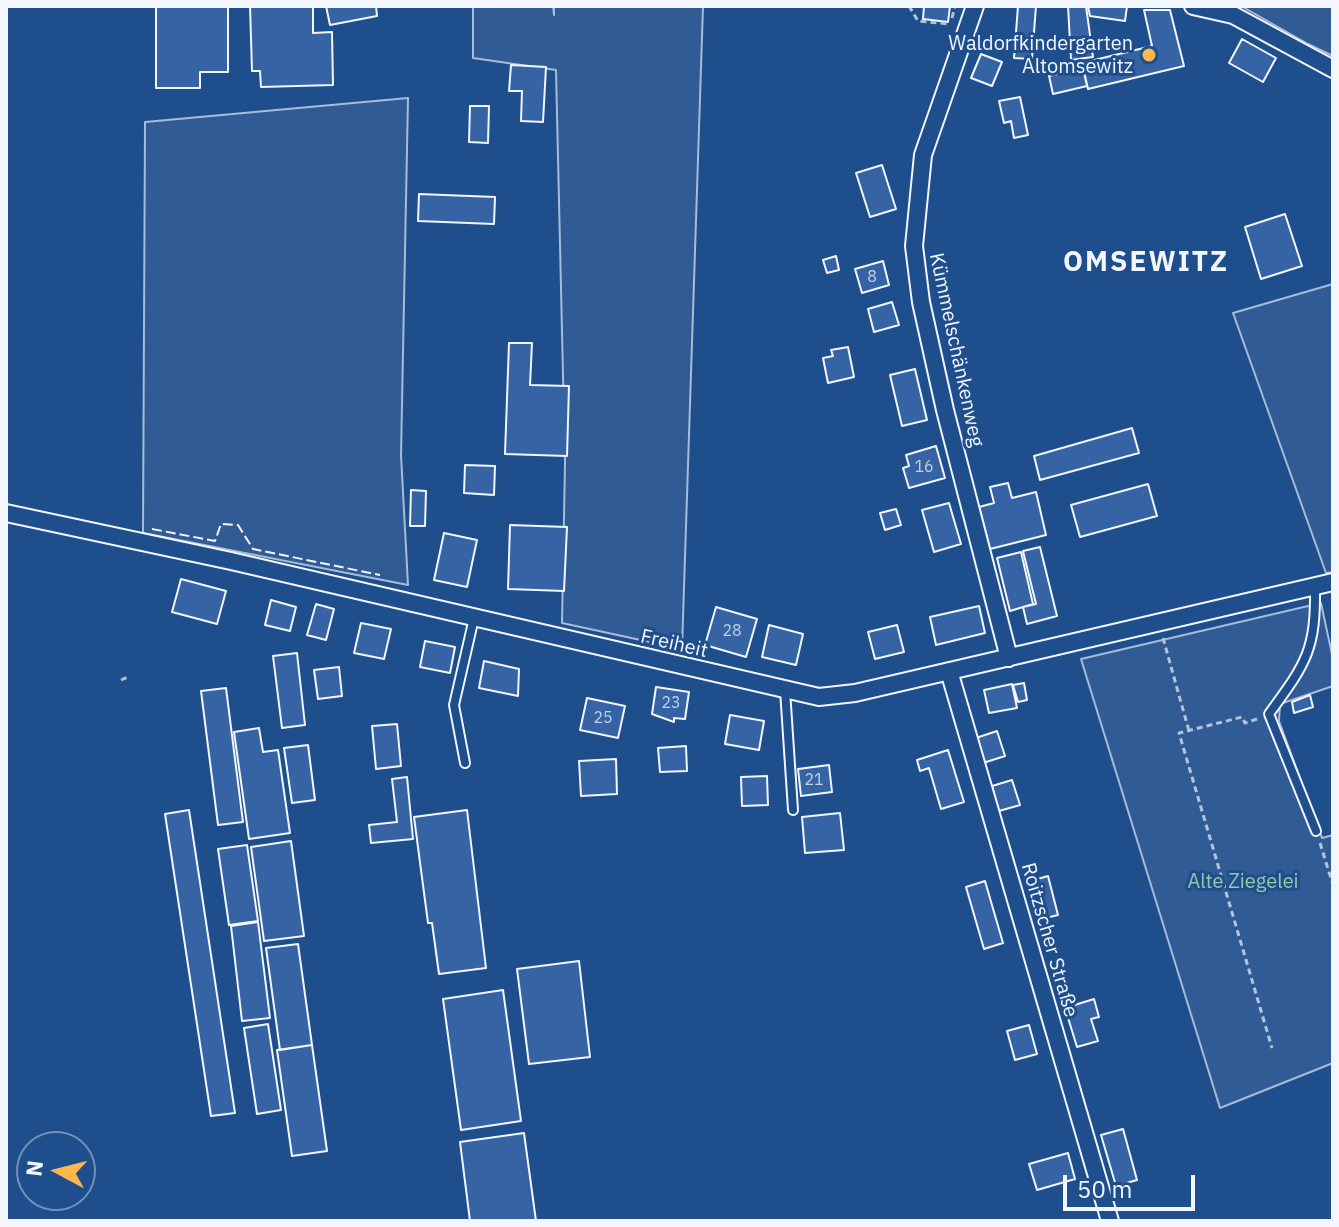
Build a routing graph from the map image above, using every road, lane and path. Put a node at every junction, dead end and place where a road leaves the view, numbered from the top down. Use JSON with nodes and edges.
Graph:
{"nodes":[{"id":1,"x":909,"y":6,"type":"edge"},
{"id":2,"x":955,"y":6,"type":"edge"},
{"id":3,"x":975,"y":6,"type":"edge"},
{"id":4,"x":1193,"y":6,"type":"edge"},
{"id":5,"x":1333,"y":69,"type":"edge"},
{"id":6,"x":6,"y":513,"type":"edge"},
{"id":7,"x":1333,"y":582,"type":"edge"},
{"id":8,"x":1315,"y":586,"type":"junction"},
{"id":9,"x":474,"y":618,"type":"junction"},
{"id":10,"x":1158,"y":623,"type":"junction"},
{"id":11,"x":1009,"y":658,"type":"junction"},
{"id":12,"x":949,"y":671,"type":"junction"},
{"id":13,"x":130,"y":676,"type":"dead end"},
{"id":14,"x":121,"y":680,"type":"dead end"},
{"id":15,"x":785,"y":690,"type":"junction"},
{"id":16,"x":1269,"y":714,"type":"junction"},
{"id":17,"x":1189,"y":731,"type":"junction"},
{"id":18,"x":465,"y":763,"type":"dead end"},
{"id":19,"x":793,"y":810,"type":"dead end"},
{"id":20,"x":1316,"y":831,"type":"joint"},
{"id":21,"x":1333,"y":885,"type":"edge"},
{"id":22,"x":1272,"y":1048,"type":"dead end"},
{"id":23,"x":1110,"y":1221,"type":"edge"}],
"edges":[{"from":1,"to":2,"type":"path"},
{"from":3,"to":11,"type":"street","name":"Kümmelschänkenweg"},
{"from":4,"to":5,"type":"street"},
{"from":6,"to":9,"type":"street","name":"Freiheit"},
{"from":7,"to":8,"type":"street","name":"Freiheit"},
{"from":8,"to":10,"type":"street","name":"Freiheit"},
{"from":8,"to":16,"type":"lane"},
{"from":9,"to":15,"type":"street","name":"Freiheit"},
{"from":9,"to":18,"type":"lane"},
{"from":10,"to":11,"type":"street","name":"Freiheit"},
{"from":10,"to":17,"type":"path"},
{"from":11,"to":12,"type":"street","name":"Freiheit"},
{"from":12,"to":15,"type":"street","name":"Freiheit"},
{"from":12,"to":23,"type":"street","name":"Roitzscher Straße"},
{"from":13,"to":14,"type":"path"},
{"from":15,"to":19,"type":"lane"},
{"from":16,"to":17,"type":"path"},
{"from":16,"to":20,"type":"lane"},
{"from":17,"to":22,"type":"path"},
{"from":20,"to":21,"type":"path"}]}
